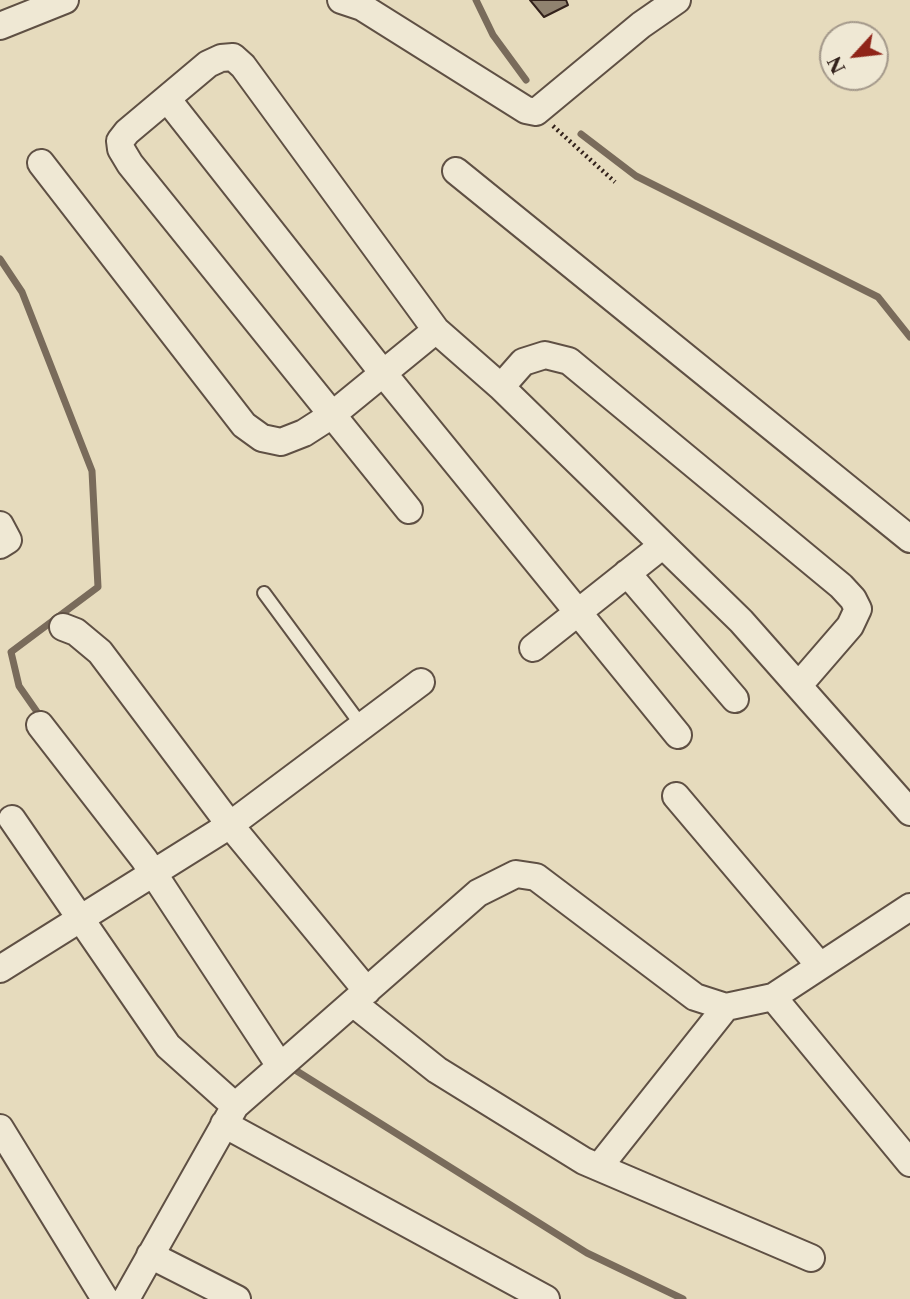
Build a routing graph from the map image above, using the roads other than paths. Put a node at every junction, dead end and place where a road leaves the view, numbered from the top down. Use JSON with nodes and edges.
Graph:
{"nodes":[{"id":1,"x":65,"y":0,"type":"edge"},
{"id":2,"x":341,"y":0,"type":"edge"},
{"id":3,"x":677,"y":0,"type":"edge"},
{"id":4,"x":33,"y":6,"type":"edge"},
{"id":5,"x":0,"y":26,"type":"edge"},
{"id":6,"x":168,"y":100,"type":"junction"},
{"id":7,"x":41,"y":163,"type":"dead end"},
{"id":8,"x":456,"y":171,"type":"dead end"},
{"id":9,"x":436,"y":330,"type":"junction"},
{"id":10,"x":383,"y":373,"type":"junction"},
{"id":11,"x":501,"y":387,"type":"junction"},
{"id":12,"x":332,"y":415,"type":"junction"},
{"id":13,"x":409,"y":510,"type":"dead end"},
{"id":14,"x":0,"y":525,"type":"edge"},
{"id":15,"x":910,"y":539,"type":"edge"},
{"id":16,"x":0,"y":545,"type":"edge"},
{"id":17,"x":663,"y":545,"type":"junction"},
{"id":18,"x":627,"y":573,"type":"junction"},
{"id":19,"x":264,"y":593,"type":"dead end"},
{"id":20,"x":578,"y":612,"type":"junction"},
{"id":21,"x":63,"y":627,"type":"dead end"},
{"id":22,"x":533,"y":648,"type":"dead end"},
{"id":23,"x":421,"y":682,"type":"dead end"},
{"id":24,"x":799,"y":685,"type":"junction"},
{"id":25,"x":736,"y":699,"type":"dead end"},
{"id":26,"x":40,"y":725,"type":"dead end"},
{"id":27,"x":362,"y":726,"type":"junction"},
{"id":28,"x":678,"y":735,"type":"dead end"},
{"id":29,"x":676,"y":796,"type":"dead end"},
{"id":30,"x":910,"y":812,"type":"edge"},
{"id":31,"x":12,"y":819,"type":"dead end"},
{"id":32,"x":230,"y":825,"type":"junction"},
{"id":33,"x":154,"y":873,"type":"junction"},
{"id":34,"x":908,"y":912,"type":"edge"},
{"id":35,"x":80,"y":919,"type":"junction"},
{"id":36,"x":820,"y":966,"type":"junction"},
{"id":37,"x":0,"y":969,"type":"edge"},
{"id":38,"x":360,"y":997,"type":"junction"},
{"id":39,"x":773,"y":997,"type":"junction"},
{"id":40,"x":726,"y":1007,"type":"junction"},
{"id":41,"x":280,"y":1066,"type":"junction"},
{"id":42,"x":229,"y":1115,"type":"junction"},
{"id":43,"x":0,"y":1128,"type":"edge"},
{"id":44,"x":910,"y":1163,"type":"edge"},
{"id":45,"x":599,"y":1167,"type":"junction"},
{"id":46,"x":150,"y":1255,"type":"junction"},
{"id":47,"x":811,"y":1258,"type":"dead end"},
{"id":48,"x":106,"y":1299,"type":"edge"},
{"id":49,"x":126,"y":1299,"type":"edge"},
{"id":50,"x":237,"y":1299,"type":"edge"},
{"id":51,"x":546,"y":1299,"type":"edge"}],
"edges":[{"from":1,"to":4,"type":"street"},
{"from":2,"to":3,"type":"street"},
{"from":4,"to":5,"type":"street"},
{"from":6,"to":9,"type":"street"},
{"from":6,"to":10,"type":"street"},
{"from":6,"to":12,"type":"street"},
{"from":7,"to":12,"type":"street"},
{"from":8,"to":15,"type":"street"},
{"from":9,"to":10,"type":"street"},
{"from":9,"to":11,"type":"street"},
{"from":10,"to":12,"type":"street"},
{"from":10,"to":20,"type":"street"},
{"from":11,"to":17,"type":"street"},
{"from":11,"to":24,"type":"street"},
{"from":12,"to":13,"type":"street"},
{"from":14,"to":16,"type":"street"},
{"from":17,"to":18,"type":"street"},
{"from":17,"to":24,"type":"street"},
{"from":18,"to":20,"type":"street"},
{"from":18,"to":25,"type":"street"},
{"from":19,"to":27,"type":"lane"},
{"from":20,"to":22,"type":"street"},
{"from":20,"to":28,"type":"street"},
{"from":21,"to":32,"type":"street"},
{"from":23,"to":27,"type":"street"},
{"from":24,"to":30,"type":"street"},
{"from":26,"to":33,"type":"street"},
{"from":27,"to":32,"type":"street"},
{"from":29,"to":36,"type":"street"},
{"from":31,"to":35,"type":"street"},
{"from":32,"to":33,"type":"street"},
{"from":32,"to":38,"type":"street"},
{"from":33,"to":35,"type":"street"},
{"from":33,"to":41,"type":"street"},
{"from":34,"to":36,"type":"street"},
{"from":35,"to":37,"type":"street"},
{"from":35,"to":42,"type":"street"},
{"from":36,"to":39,"type":"street"},
{"from":38,"to":40,"type":"street"},
{"from":38,"to":41,"type":"street"},
{"from":38,"to":45,"type":"street"},
{"from":39,"to":40,"type":"street"},
{"from":39,"to":44,"type":"street"},
{"from":40,"to":45,"type":"street"},
{"from":41,"to":42,"type":"street"},
{"from":42,"to":46,"type":"street"},
{"from":42,"to":51,"type":"street"},
{"from":43,"to":48,"type":"street"},
{"from":45,"to":47,"type":"street"},
{"from":46,"to":49,"type":"street"},
{"from":46,"to":50,"type":"street"}]}
